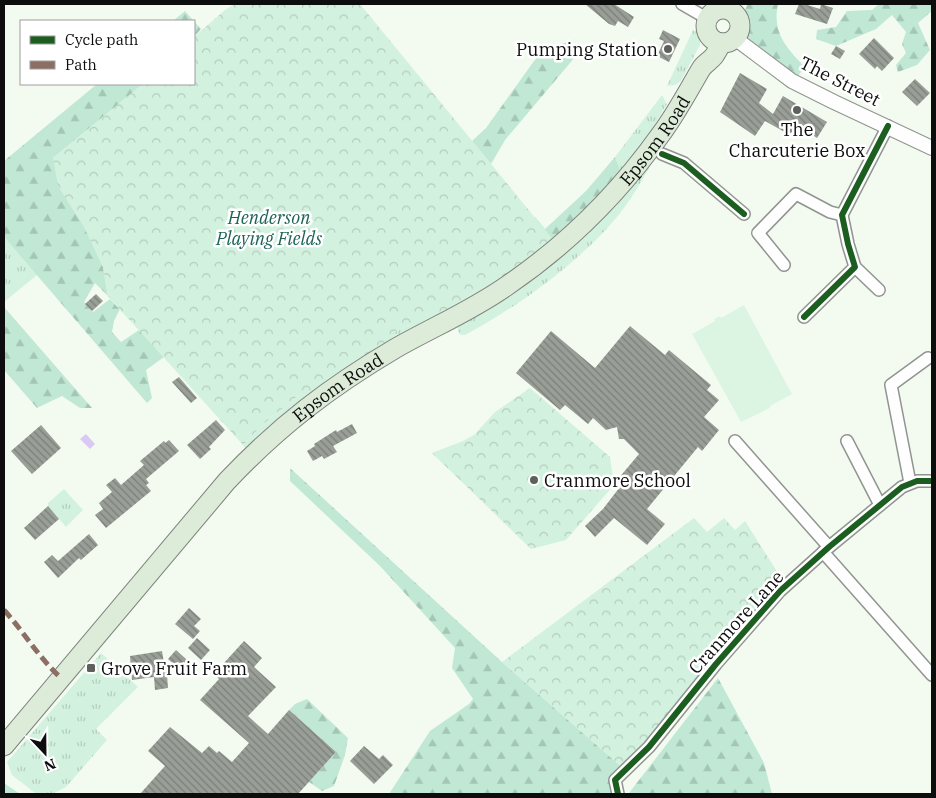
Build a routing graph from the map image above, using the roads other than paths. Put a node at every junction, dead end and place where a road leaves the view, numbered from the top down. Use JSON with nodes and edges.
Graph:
{"nodes":[{"id":1,"x":682,"y":4,"type":"edge"},
{"id":2,"x":725,"y":21,"type":"edge"},
{"id":3,"x":888,"y":126,"type":"junction"},
{"id":4,"x":932,"y":148,"type":"edge"},
{"id":5,"x":662,"y":154,"type":"dead end"},
{"id":6,"x":744,"y":214,"type":"dead end"},
{"id":7,"x":842,"y":215,"type":"junction"},
{"id":8,"x":784,"y":266,"type":"dead end"},
{"id":9,"x":855,"y":267,"type":"junction"},
{"id":10,"x":879,"y":290,"type":"dead end"},
{"id":11,"x":804,"y":317,"type":"dead end"},
{"id":12,"x":928,"y":358,"type":"dead end"},
{"id":13,"x":735,"y":441,"type":"dead end"},
{"id":14,"x":847,"y":441,"type":"dead end"},
{"id":15,"x":932,"y":481,"type":"edge"},
{"id":16,"x":910,"y":483,"type":"junction"},
{"id":17,"x":880,"y":505,"type":"junction"},
{"id":18,"x":826,"y":550,"type":"junction"},
{"id":19,"x":932,"y":674,"type":"edge"},
{"id":20,"x":4,"y":746,"type":"edge"},
{"id":21,"x":618,"y":794,"type":"edge"}],
"edges":[{"from":1,"to":2,"type":"street"},
{"from":2,"to":3,"type":"street","name":"The Street"},
{"from":2,"to":20,"type":"main road","name":"Epsom Road"},
{"from":3,"to":4,"type":"street","name":"The Street"},
{"from":3,"to":7,"type":"street"},
{"from":5,"to":6,"type":"street"},
{"from":7,"to":8,"type":"street"},
{"from":7,"to":9,"type":"street"},
{"from":9,"to":10,"type":"street"},
{"from":9,"to":11,"type":"street"},
{"from":12,"to":16,"type":"street"},
{"from":13,"to":18,"type":"street"},
{"from":14,"to":17,"type":"street"},
{"from":15,"to":16,"type":"street","name":"Cranmore Lane"},
{"from":16,"to":17,"type":"street","name":"Cranmore Lane"},
{"from":17,"to":18,"type":"street","name":"Cranmore Lane"},
{"from":18,"to":19,"type":"street"},
{"from":18,"to":21,"type":"street","name":"Cranmore Lane"}]}
